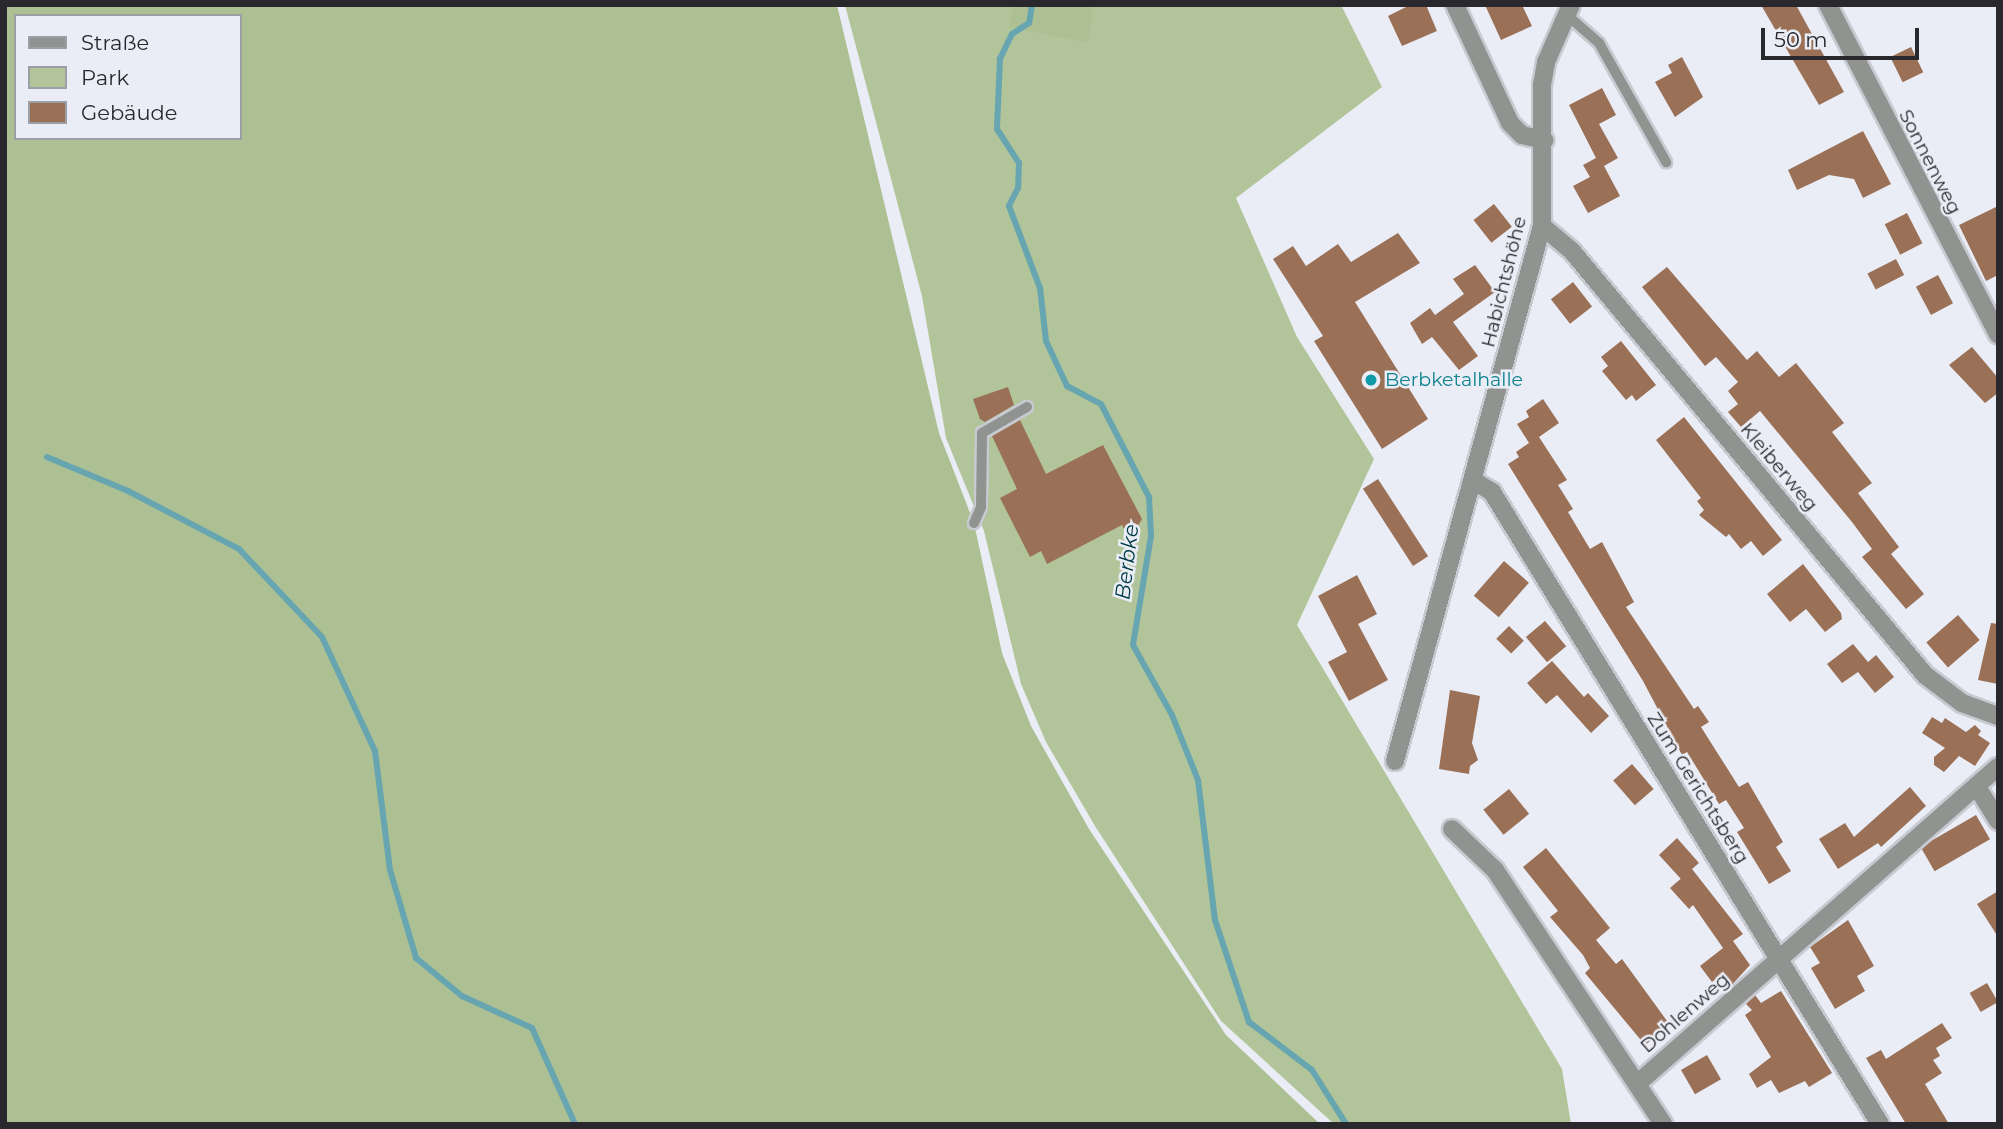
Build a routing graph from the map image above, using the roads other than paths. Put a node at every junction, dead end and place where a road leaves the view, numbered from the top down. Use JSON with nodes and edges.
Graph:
{"nodes":[{"id":1,"x":1455,"y":5,"type":"edge"},
{"id":2,"x":1828,"y":5,"type":"edge"},
{"id":3,"x":1569,"y":10,"type":"edge"},
{"id":4,"x":1544,"y":140,"type":"junction"},
{"id":5,"x":1665,"y":162,"type":"dead end"},
{"id":6,"x":1542,"y":226,"type":"junction"},
{"id":7,"x":1998,"y":335,"type":"edge"},
{"id":8,"x":1027,"y":407,"type":"dead end"},
{"id":9,"x":1474,"y":481,"type":"junction"},
{"id":10,"x":974,"y":523,"type":"dead end"},
{"id":11,"x":1998,"y":716,"type":"edge"},
{"id":12,"x":1395,"y":761,"type":"dead end"},
{"id":13,"x":1998,"y":767,"type":"edge"},
{"id":14,"x":1976,"y":787,"type":"junction"},
{"id":15,"x":1998,"y":821,"type":"edge"},
{"id":16,"x":1452,"y":829,"type":"dead end"},
{"id":17,"x":1779,"y":960,"type":"junction"},
{"id":18,"x":1638,"y":1083,"type":"junction"},
{"id":19,"x":1663,"y":1124,"type":"edge"},
{"id":20,"x":1880,"y":1124,"type":"edge"}],
"edges":[{"from":1,"to":4,"type":"street"},
{"from":2,"to":7,"type":"street","name":"Sonnenweg"},
{"from":3,"to":4,"type":"street","name":"Habichtshöhe"},
{"from":3,"to":5,"type":"lane","name":"Habichtshöhe"},
{"from":4,"to":6,"type":"street","name":"Habichtshöhe"},
{"from":6,"to":9,"type":"street","name":"Habichtshöhe"},
{"from":6,"to":11,"type":"street","name":"Kleiberweg"},
{"from":8,"to":10,"type":"lane"},
{"from":9,"to":12,"type":"street","name":"Habichtshöhe"},
{"from":9,"to":17,"type":"street","name":"Zum Gerichtsberg"},
{"from":13,"to":14,"type":"street","name":"Dohlenweg"},
{"from":14,"to":15,"type":"street"},
{"from":14,"to":17,"type":"street","name":"Dohlenweg"},
{"from":16,"to":18,"type":"street","name":"Dohlenweg"},
{"from":17,"to":18,"type":"street","name":"Dohlenweg"},
{"from":17,"to":20,"type":"street","name":"Zum Gerichtsberg"},
{"from":18,"to":19,"type":"street"}]}
